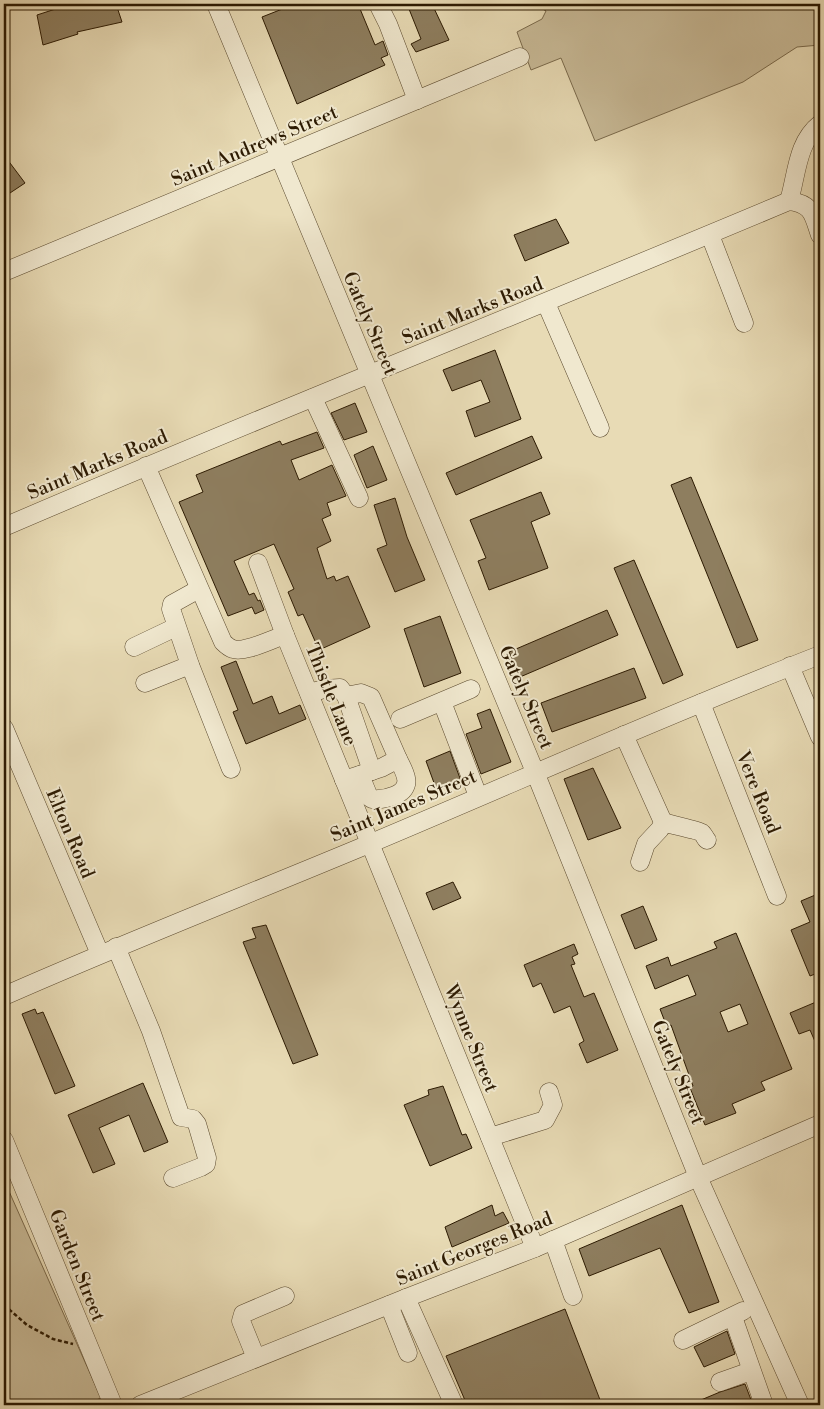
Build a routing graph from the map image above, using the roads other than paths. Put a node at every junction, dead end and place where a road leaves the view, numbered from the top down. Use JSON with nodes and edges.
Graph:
{"nodes":[{"id":1,"x":216,"y":4,"type":"edge"},
{"id":2,"x":378,"y":4,"type":"edge"},
{"id":3,"x":520,"y":57,"type":"dead end"},
{"id":4,"x":417,"y":100,"type":"junction"},
{"id":5,"x":820,"y":124,"type":"edge"},
{"id":6,"x":279,"y":158,"type":"junction"},
{"id":7,"x":789,"y":202,"type":"junction"},
{"id":8,"x":710,"y":235,"type":"junction"},
{"id":9,"x":820,"y":235,"type":"edge"},
{"id":10,"x":4,"y":272,"type":"edge"},
{"id":11,"x":546,"y":303,"type":"junction"},
{"id":12,"x":744,"y":323,"type":"dead end"},
{"id":13,"x":369,"y":376,"type":"junction"},
{"id":14,"x":314,"y":398,"type":"junction"},
{"id":15,"x":600,"y":428,"type":"dead end"},
{"id":16,"x":146,"y":466,"type":"junction"},
{"id":17,"x":359,"y":498,"type":"dead end"},
{"id":18,"x":4,"y":527,"type":"edge"},
{"id":19,"x":258,"y":563,"type":"dead end"},
{"id":20,"x":199,"y":589,"type":"junction"},
{"id":21,"x":176,"y":628,"type":"junction"},
{"id":22,"x":285,"y":635,"type":"junction"},
{"id":23,"x":134,"y":647,"type":"dead end"},
{"id":24,"x":820,"y":655,"type":"edge"},
{"id":25,"x":190,"y":665,"type":"junction"},
{"id":26,"x":790,"y":666,"type":"junction"},
{"id":27,"x":145,"y":683,"type":"dead end"},
{"id":28,"x":471,"y":690,"type":"dead end"},
{"id":29,"x":308,"y":693,"type":"junction"},
{"id":30,"x":346,"y":696,"type":"junction"},
{"id":31,"x":442,"y":702,"type":"junction"},
{"id":32,"x":701,"y":703,"type":"junction"},
{"id":33,"x":400,"y":719,"type":"dead end"},
{"id":34,"x":4,"y":728,"type":"edge"},
{"id":35,"x":624,"y":735,"type":"junction"},
{"id":36,"x":820,"y":737,"type":"edge"},
{"id":37,"x":398,"y":759,"type":"junction"},
{"id":38,"x":231,"y":769,"type":"dead end"},
{"id":39,"x":535,"y":772,"type":"junction"},
{"id":40,"x":358,"y":775,"type":"junction"},
{"id":41,"x":478,"y":796,"type":"junction"},
{"id":42,"x":663,"y":822,"type":"junction"},
{"id":43,"x":707,"y":840,"type":"dead end"},
{"id":44,"x":370,"y":844,"type":"junction"},
{"id":45,"x":640,"y":862,"type":"dead end"},
{"id":46,"x":778,"y":896,"type":"dead end"},
{"id":47,"x":108,"y":950,"type":"junction"},
{"id":48,"x":4,"y":996,"type":"edge"},
{"id":49,"x":549,"y":1092,"type":"dead end"},
{"id":50,"x":820,"y":1124,"type":"edge"},
{"id":51,"x":490,"y":1137,"type":"junction"},
{"id":52,"x":4,"y":1140,"type":"edge"},
{"id":53,"x":698,"y":1177,"type":"junction"},
{"id":54,"x":173,"y":1178,"type":"dead end"},
{"id":55,"x":552,"y":1240,"type":"junction"},
{"id":56,"x":535,"y":1248,"type":"junction"},
{"id":57,"x":285,"y":1296,"type":"dead end"},
{"id":58,"x":573,"y":1296,"type":"dead end"},
{"id":59,"x":397,"y":1301,"type":"junction"},
{"id":60,"x":754,"y":1304,"type":"junction"},
{"id":61,"x":733,"y":1317,"type":"junction"},
{"id":62,"x":683,"y":1340,"type":"dead end"},
{"id":63,"x":408,"y":1352,"type":"dead end"},
{"id":64,"x":256,"y":1358,"type":"junction"},
{"id":65,"x":751,"y":1370,"type":"junction"},
{"id":66,"x":720,"y":1382,"type":"dead end"},
{"id":67,"x":180,"y":1397,"type":"edge"},
{"id":68,"x":113,"y":1405,"type":"edge"},
{"id":69,"x":140,"y":1405,"type":"edge"},
{"id":70,"x":454,"y":1405,"type":"edge"},
{"id":71,"x":764,"y":1405,"type":"edge"},
{"id":72,"x":800,"y":1405,"type":"edge"}],
"edges":[{"from":1,"to":6,"type":"street","name":"Gately Street"},
{"from":2,"to":4,"type":"street"},
{"from":3,"to":4,"type":"street","name":"Saint Andrews Street"},
{"from":4,"to":6,"type":"street","name":"Saint Andrews Street"},
{"from":5,"to":7,"type":"street"},
{"from":6,"to":10,"type":"street","name":"Saint Andrews Street"},
{"from":6,"to":13,"type":"street","name":"Gately Street"},
{"from":7,"to":8,"type":"street","name":"Saint Marks Road"},
{"from":7,"to":9,"type":"street"},
{"from":8,"to":11,"type":"street","name":"Saint Marks Road"},
{"from":8,"to":12,"type":"street"},
{"from":11,"to":13,"type":"street","name":"Saint Marks Road"},
{"from":11,"to":15,"type":"street"},
{"from":13,"to":14,"type":"street","name":"Saint Marks Road"},
{"from":13,"to":39,"type":"street","name":"Gately Street"},
{"from":14,"to":16,"type":"street","name":"Saint Marks Road"},
{"from":14,"to":17,"type":"street"},
{"from":16,"to":18,"type":"street","name":"Saint Marks Road"},
{"from":16,"to":20,"type":"street","name":"Thistle Lane"},
{"from":19,"to":22,"type":"street"},
{"from":20,"to":21,"type":"street"},
{"from":20,"to":22,"type":"street","name":"Thistle Lane"},
{"from":21,"to":23,"type":"street"},
{"from":21,"to":25,"type":"street"},
{"from":22,"to":29,"type":"street","name":"Thistle Lane"},
{"from":24,"to":26,"type":"street","name":"Saint James Street"},
{"from":25,"to":27,"type":"street"},
{"from":25,"to":38,"type":"street"},
{"from":26,"to":32,"type":"street","name":"Saint James Street"},
{"from":26,"to":36,"type":"street"},
{"from":28,"to":31,"type":"street"},
{"from":29,"to":30,"type":"street"},
{"from":29,"to":40,"type":"street","name":"Thistle Lane"},
{"from":30,"to":37,"type":"street"},
{"from":30,"to":40,"type":"street"},
{"from":31,"to":33,"type":"street"},
{"from":31,"to":41,"type":"street"},
{"from":32,"to":35,"type":"street","name":"Saint James Street"},
{"from":32,"to":46,"type":"street","name":"Vere Road"},
{"from":34,"to":47,"type":"street","name":"Elton Road"},
{"from":35,"to":39,"type":"street","name":"Saint James Street"},
{"from":35,"to":42,"type":"street"},
{"from":37,"to":40,"type":"street"},
{"from":37,"to":40,"type":"street"},
{"from":39,"to":41,"type":"street","name":"Saint James Street"},
{"from":39,"to":53,"type":"street","name":"Gately Street"},
{"from":40,"to":44,"type":"street","name":"Thistle Lane"},
{"from":41,"to":44,"type":"street","name":"Saint James Street"},
{"from":42,"to":43,"type":"street"},
{"from":42,"to":45,"type":"street"},
{"from":44,"to":47,"type":"street","name":"Saint James Street"},
{"from":44,"to":51,"type":"street","name":"Wynne Street"},
{"from":47,"to":48,"type":"street","name":"Saint James Street"},
{"from":47,"to":54,"type":"street","name":"Elton Road"},
{"from":49,"to":51,"type":"street"},
{"from":50,"to":53,"type":"street","name":"Saint Georges Road"},
{"from":51,"to":56,"type":"street","name":"Wynne Street"},
{"from":52,"to":68,"type":"street","name":"Garden Street"},
{"from":53,"to":55,"type":"street","name":"Saint Georges Road"},
{"from":53,"to":60,"type":"street","name":"Gately Street"},
{"from":55,"to":56,"type":"street","name":"Saint Georges Road"},
{"from":55,"to":58,"type":"street"},
{"from":56,"to":59,"type":"street","name":"Saint Georges Road"},
{"from":57,"to":64,"type":"street"},
{"from":59,"to":63,"type":"street"},
{"from":59,"to":64,"type":"street","name":"Saint Georges Road"},
{"from":59,"to":70,"type":"street"},
{"from":60,"to":61,"type":"street"},
{"from":60,"to":72,"type":"street","name":"Gately Street"},
{"from":61,"to":62,"type":"street"},
{"from":61,"to":65,"type":"street"},
{"from":64,"to":67,"type":"street","name":"Saint Georges Road"},
{"from":65,"to":66,"type":"street"},
{"from":65,"to":71,"type":"street"},
{"from":67,"to":69,"type":"street","name":"Saint Georges Road"}]}
